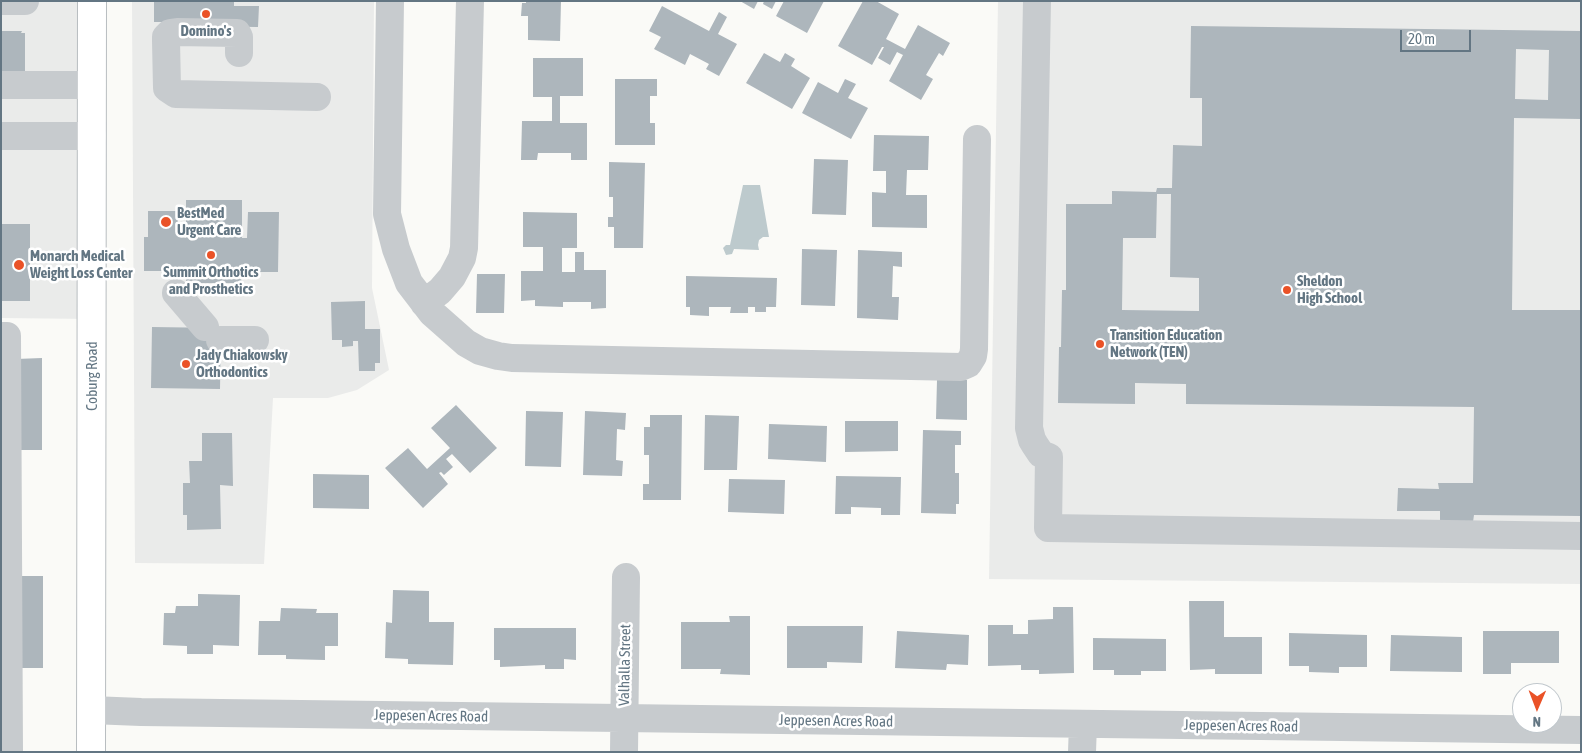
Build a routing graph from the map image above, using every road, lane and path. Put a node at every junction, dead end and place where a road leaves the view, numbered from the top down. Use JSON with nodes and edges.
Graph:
{"nodes":[{"id":1,"x":1,"y":1,"type":"edge"},
{"id":2,"x":26,"y":1,"type":"edge"},
{"id":3,"x":92,"y":1,"type":"edge"},
{"id":4,"x":390,"y":1,"type":"edge"},
{"id":5,"x":470,"y":1,"type":"edge"},
{"id":6,"x":1038,"y":1,"type":"edge"},
{"id":7,"x":239,"y":53,"type":"dead end"},
{"id":8,"x":1,"y":85,"type":"edge"},
{"id":9,"x":92,"y":85,"type":"junction"},
{"id":10,"x":317,"y":97,"type":"dead end"},
{"id":11,"x":1,"y":136,"type":"edge"},
{"id":12,"x":92,"y":136,"type":"junction"},
{"id":13,"x":977,"y":139,"type":"dead end"},
{"id":14,"x":176,"y":293,"type":"dead end"},
{"id":15,"x":424,"y":303,"type":"junction"},
{"id":16,"x":1,"y":336,"type":"edge"},
{"id":17,"x":255,"y":340,"type":"dead end"},
{"id":18,"x":1581,"y":536,"type":"edge"},
{"id":19,"x":626,"y":577,"type":"dead end"},
{"id":20,"x":5,"y":700,"type":"edge"},
{"id":21,"x":91,"y":710,"type":"junction"},
{"id":22,"x":624,"y":718,"type":"junction"},
{"id":23,"x":1083,"y":724,"type":"junction"},
{"id":24,"x":1581,"y":730,"type":"edge"},
{"id":25,"x":9,"y":752,"type":"edge"},
{"id":26,"x":91,"y":752,"type":"edge"},
{"id":27,"x":624,"y":752,"type":"edge"},
{"id":28,"x":1082,"y":752,"type":"edge"}],
"edges":[{"from":1,"to":2,"type":"street"},
{"from":3,"to":9,"type":"main road","name":"Coburg Road"},
{"from":4,"to":15,"type":"street"},
{"from":5,"to":15,"type":"street"},
{"from":6,"to":18,"type":"street"},
{"from":7,"to":10,"type":"street"},
{"from":8,"to":9,"type":"street"},
{"from":9,"to":12,"type":"main road","name":"Coburg Road"},
{"from":11,"to":12,"type":"street"},
{"from":12,"to":21,"type":"main road","name":"Coburg Road"},
{"from":13,"to":15,"type":"street"},
{"from":14,"to":17,"type":"street"},
{"from":16,"to":20,"type":"street"},
{"from":19,"to":22,"type":"street","name":"Valhalla Street"},
{"from":20,"to":25,"type":"street"},
{"from":21,"to":22,"type":"street","name":"Jeppesen Acres Road"},
{"from":21,"to":26,"type":"main road","name":"Coburg Road"},
{"from":22,"to":23,"type":"street","name":"Jeppesen Acres Road"},
{"from":22,"to":27,"type":"street","name":"Valhalla Street"},
{"from":23,"to":24,"type":"street","name":"Jeppesen Acres Road"},
{"from":23,"to":28,"type":"street"}]}
